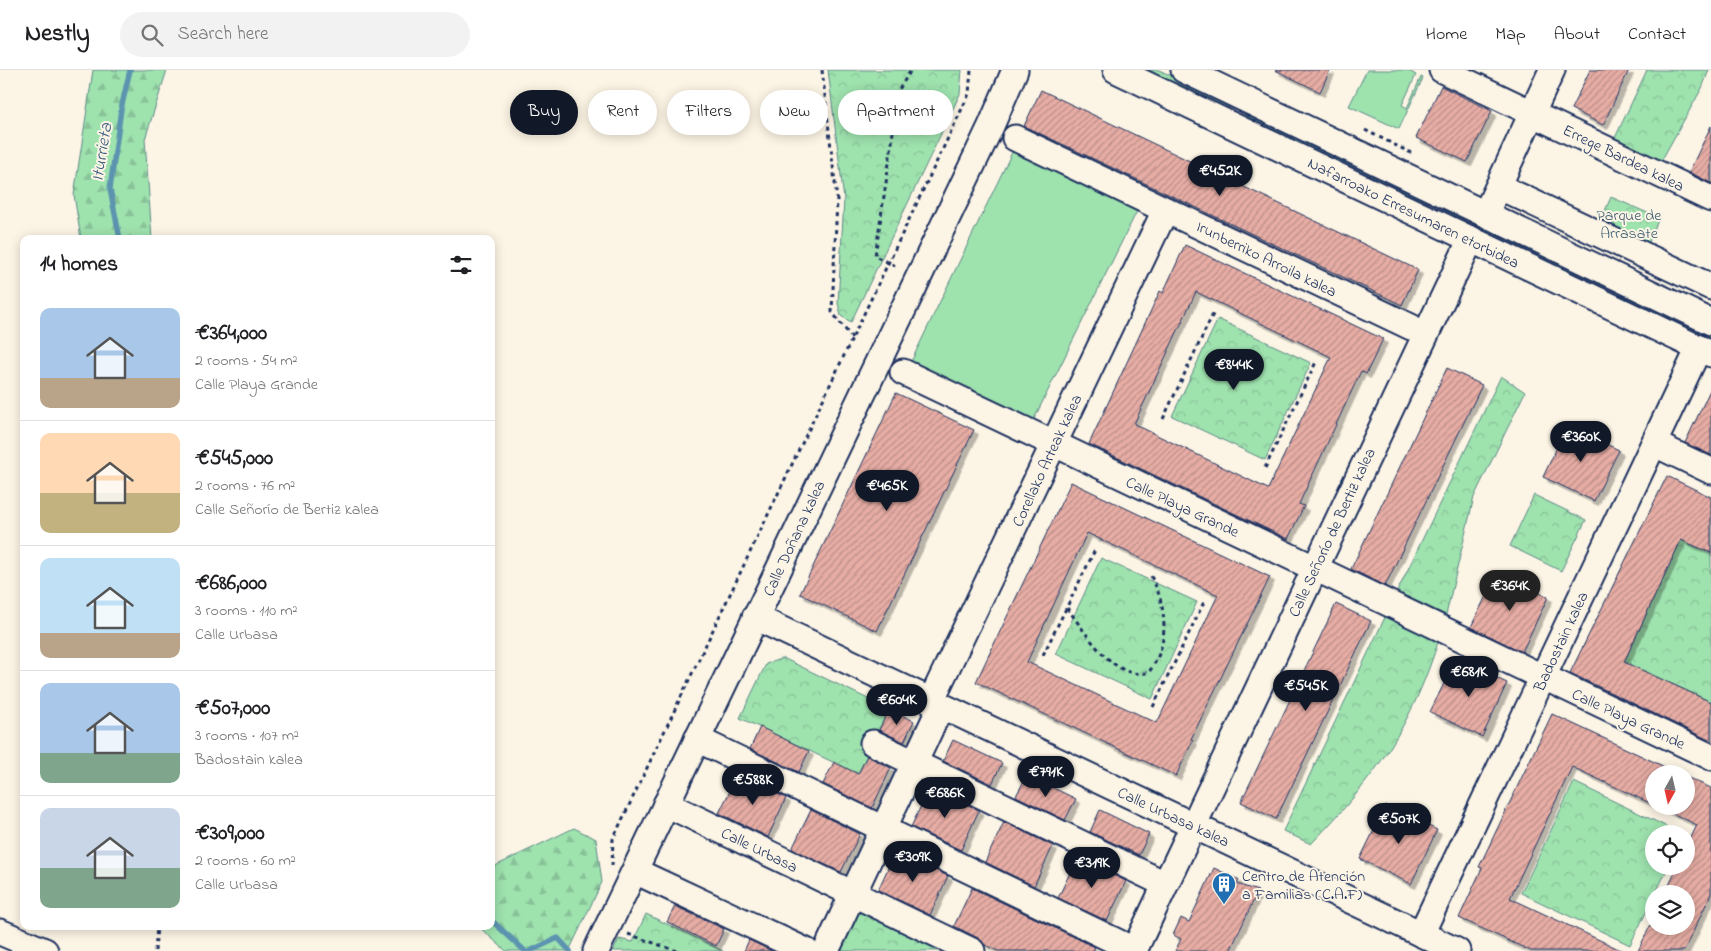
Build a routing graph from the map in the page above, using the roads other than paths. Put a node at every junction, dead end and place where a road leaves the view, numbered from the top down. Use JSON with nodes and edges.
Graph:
{"nodes":[{"id":1,"x":1016,"y":70,"type":"edge"},
{"id":2,"x":1116,"y":70,"type":"edge"},
{"id":3,"x":1184,"y":70,"type":"edge"},
{"id":4,"x":1442,"y":70,"type":"edge"},
{"id":5,"x":1552,"y":70,"type":"edge"},
{"id":6,"x":1015,"y":138,"type":"dead end"},
{"id":7,"x":1502,"y":188,"type":"dead end"},
{"id":8,"x":1711,"y":199,"type":"edge"},
{"id":9,"x":1486,"y":214,"type":"junction"},
{"id":10,"x":1160,"y":219,"type":"dead end"},
{"id":11,"x":1471,"y":239,"type":"junction"},
{"id":12,"x":1711,"y":288,"type":"edge"},
{"id":13,"x":1711,"y":322,"type":"edge"},
{"id":14,"x":1411,"y":327,"type":"dead end"},
{"id":15,"x":1705,"y":351,"type":"edge"},
{"id":16,"x":903,"y":372,"type":"dead end"},
{"id":17,"x":1659,"y":446,"type":"dead end"},
{"id":18,"x":1711,"y":470,"type":"edge"},
{"id":19,"x":756,"y":617,"type":"junction"},
{"id":20,"x":936,"y":703,"type":"junction"},
{"id":21,"x":697,"y":739,"type":"junction"},
{"id":22,"x":873,"y":743,"type":"dead end"},
{"id":23,"x":1711,"y":757,"type":"edge"},
{"id":24,"x":914,"y":763,"type":"junction"},
{"id":25,"x":666,"y":804,"type":"junction"},
{"id":26,"x":1192,"y":825,"type":"junction"},
{"id":27,"x":884,"y":829,"type":"junction"},
{"id":28,"x":623,"y":873,"type":"junction"},
{"id":29,"x":1164,"y":884,"type":"junction"},
{"id":30,"x":853,"y":894,"type":"junction"},
{"id":31,"x":0,"y":932,"type":"edge"},
{"id":32,"x":1423,"y":940,"type":"edge"},
{"id":33,"x":1134,"y":950,"type":"edge"},
{"id":34,"x":45,"y":951,"type":"edge"},
{"id":35,"x":596,"y":951,"type":"edge"},
{"id":36,"x":806,"y":951,"type":"edge"},
{"id":37,"x":826,"y":951,"type":"edge"},
{"id":38,"x":972,"y":951,"type":"edge"},
{"id":39,"x":1457,"y":951,"type":"edge"}],
"edges":[{"from":1,"to":19,"type":"street","name":"Calle Doñana kalea"},
{"from":2,"to":11,"type":"street","name":"Nafarroako Erresumaren etorbidea"},
{"from":3,"to":9,"type":"street","name":"Nafarroako Erresumaren etorbidea"},
{"from":4,"to":8,"type":"street","name":"Errege Bardea kalea"},
{"from":5,"to":9,"type":"street"},
{"from":6,"to":14,"type":"street","name":"Irunberriko Arroila kalea"},
{"from":7,"to":12,"type":"street"},
{"from":9,"to":13,"type":"street","name":"Nafarroako Erresumaren etorbidea"},
{"from":10,"to":20,"type":"street","name":"Corellako Arteak kalea"},
{"from":11,"to":15,"type":"street","name":"Nafarroako Erresumaren etorbidea"},
{"from":11,"to":26,"type":"street","name":"Calle Señorío de Bertiz kalea"},
{"from":15,"to":32,"type":"street","name":"Badostain kalea"},
{"from":16,"to":23,"type":"street","name":"Calle Playa Grande"},
{"from":17,"to":18,"type":"street"},
{"from":19,"to":20,"type":"street","name":"Calle Urbasa kalea"},
{"from":19,"to":21,"type":"street","name":"Calle Doñana kalea"},
{"from":20,"to":24,"type":"street"},
{"from":20,"to":26,"type":"street","name":"Calle Urbasa kalea"},
{"from":21,"to":25,"type":"street","name":"Calle Doñana kalea"},
{"from":21,"to":27,"type":"street"},
{"from":22,"to":24,"type":"street"},
{"from":24,"to":27,"type":"street"},
{"from":24,"to":29,"type":"street"},
{"from":25,"to":28,"type":"street","name":"Calle Doñana kalea"},
{"from":25,"to":30,"type":"street","name":"Calle Urbasa"},
{"from":26,"to":29,"type":"street","name":"Calle Señorío de Bertiz kalea"},
{"from":26,"to":32,"type":"street","name":"Calle Urbasa kalea"},
{"from":27,"to":30,"type":"street"},
{"from":27,"to":33,"type":"street"},
{"from":28,"to":35,"type":"street","name":"Calle Doñana kalea"},
{"from":28,"to":36,"type":"street"},
{"from":29,"to":33,"type":"street","name":"Calle Señorío de Bertiz kalea"},
{"from":30,"to":37,"type":"street"},
{"from":30,"to":38,"type":"street","name":"Calle Urbasa"},
{"from":31,"to":34,"type":"street"},
{"from":32,"to":39,"type":"street","name":"Calle Urbasa kalea"}]}
